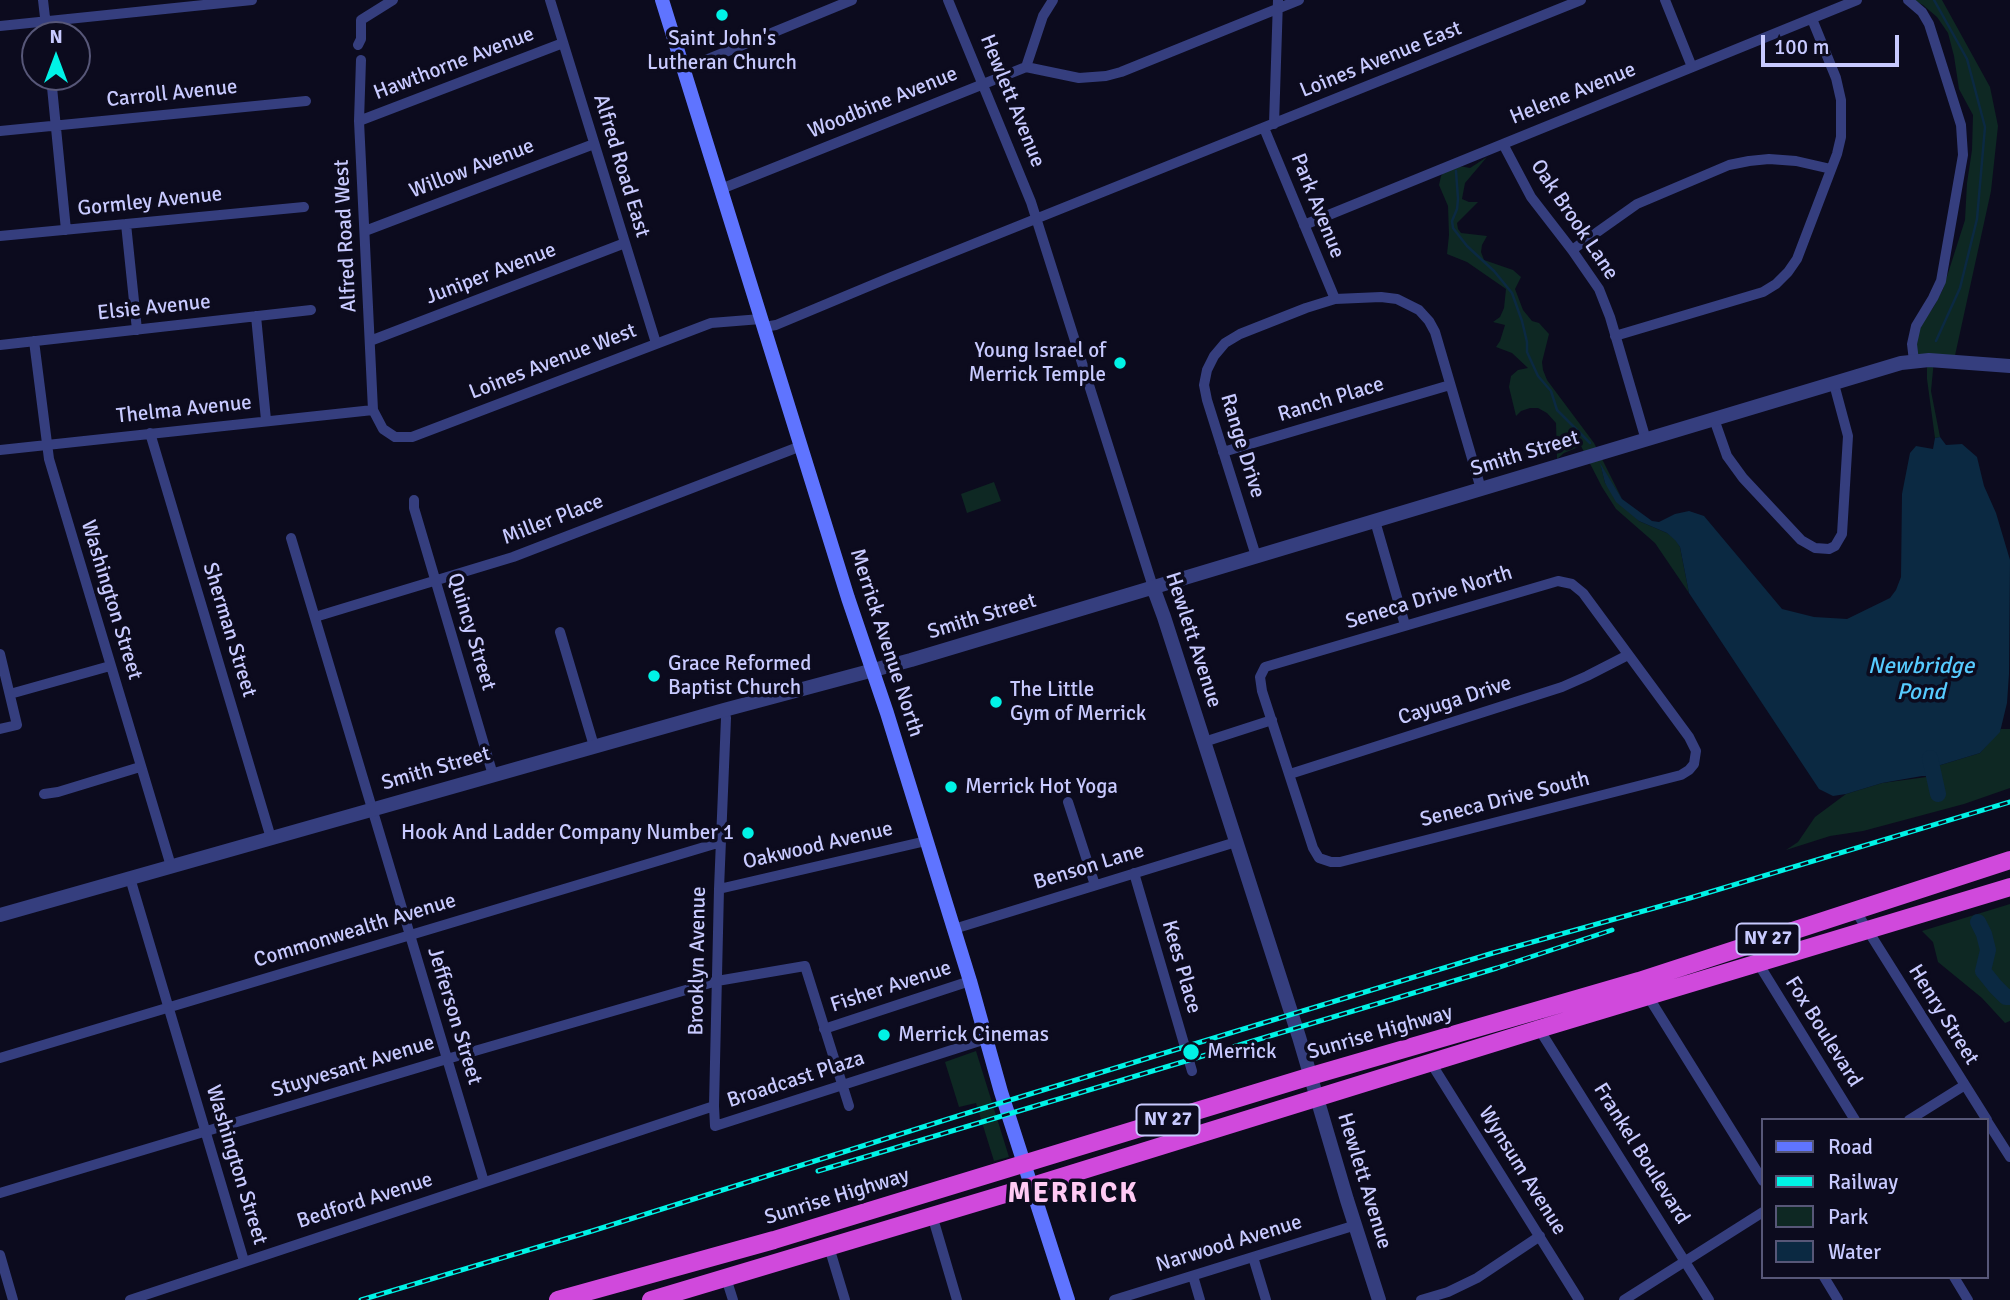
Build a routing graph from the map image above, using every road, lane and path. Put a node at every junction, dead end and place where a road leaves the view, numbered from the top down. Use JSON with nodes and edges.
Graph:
{"nodes":[{"id":1,"x":43,"y":0,"type":"edge"},
{"id":2,"x":252,"y":0,"type":"edge"},
{"id":3,"x":393,"y":0,"type":"edge"},
{"id":4,"x":550,"y":0,"type":"edge"},
{"id":5,"x":662,"y":0,"type":"edge"},
{"id":6,"x":852,"y":0,"type":"edge"},
{"id":7,"x":948,"y":0,"type":"edge"},
{"id":8,"x":1053,"y":0,"type":"edge"},
{"id":9,"x":1299,"y":0,"type":"edge"},
{"id":10,"x":1581,"y":0,"type":"edge"},
{"id":11,"x":1665,"y":0,"type":"edge"},
{"id":12,"x":1857,"y":0,"type":"edge"},
{"id":13,"x":1908,"y":0,"type":"edge"},
{"id":14,"x":1278,"y":4,"type":"edge"},
{"id":15,"x":1812,"y":19,"type":"junction"},
{"id":16,"x":46,"y":21,"type":"joint"},
{"id":17,"x":21,"y":24,"type":"edge"},
{"id":18,"x":0,"y":26,"type":"edge"},
{"id":19,"x":563,"y":43,"type":"junction"},
{"id":20,"x":358,"y":45,"type":"dead end"},
{"id":21,"x":361,"y":60,"type":"dead end"},
{"id":22,"x":1026,"y":67,"type":"junction"},
{"id":23,"x":1692,"y":67,"type":"junction"},
{"id":24,"x":684,"y":69,"type":"junction"},
{"id":25,"x":982,"y":83,"type":"junction"},
{"id":26,"x":52,"y":91,"type":"edge"},
{"id":27,"x":306,"y":101,"type":"dead end"},
{"id":28,"x":359,"y":121,"type":"junction"},
{"id":29,"x":56,"y":125,"type":"junction"},
{"id":30,"x":1269,"y":126,"type":"junction"},
{"id":31,"x":0,"y":131,"type":"edge"},
{"id":32,"x":594,"y":144,"type":"junction"},
{"id":33,"x":1503,"y":144,"type":"junction"},
{"id":34,"x":1831,"y":169,"type":"junction"},
{"id":35,"x":721,"y":189,"type":"junction"},
{"id":36,"x":304,"y":206,"type":"dead end"},
{"id":37,"x":1037,"y":219,"type":"junction"},
{"id":38,"x":126,"y":224,"type":"junction"},
{"id":39,"x":1304,"y":225,"type":"junction"},
{"id":40,"x":66,"y":230,"type":"junction"},
{"id":41,"x":365,"y":231,"type":"junction"},
{"id":42,"x":0,"y":236,"type":"edge"},
{"id":43,"x":625,"y":243,"type":"junction"},
{"id":44,"x":1572,"y":250,"type":"junction"},
{"id":45,"x":1335,"y":299,"type":"junction"},
{"id":46,"x":311,"y":310,"type":"dead end"},
{"id":47,"x":256,"y":316,"type":"junction"},
{"id":48,"x":762,"y":323,"type":"junction"},
{"id":49,"x":137,"y":330,"type":"junction"},
{"id":50,"x":1615,"y":336,"type":"junction"},
{"id":51,"x":34,"y":341,"type":"junction"},
{"id":52,"x":370,"y":341,"type":"junction"},
{"id":53,"x":656,"y":344,"type":"junction"},
{"id":54,"x":0,"y":345,"type":"edge"},
{"id":55,"x":1914,"y":361,"type":"junction"},
{"id":56,"x":2010,"y":366,"type":"edge"},
{"id":57,"x":1450,"y":384,"type":"junction"},
{"id":58,"x":1834,"y":384,"type":"junction"},
{"id":59,"x":373,"y":410,"type":"junction"},
{"id":60,"x":1714,"y":419,"type":"junction"},
{"id":61,"x":266,"y":420,"type":"junction"},
{"id":62,"x":150,"y":433,"type":"junction"},
{"id":63,"x":1646,"y":440,"type":"junction"},
{"id":64,"x":46,"y":445,"type":"junction"},
{"id":65,"x":801,"y":446,"type":"junction"},
{"id":66,"x":0,"y":450,"type":"edge"},
{"id":67,"x":1223,"y":452,"type":"junction"},
{"id":68,"x":1481,"y":489,"type":"junction"},
{"id":69,"x":414,"y":500,"type":"dead end"},
{"id":70,"x":1375,"y":521,"type":"junction"},
{"id":71,"x":291,"y":538,"type":"dead end"},
{"id":72,"x":1256,"y":556,"type":"junction"},
{"id":73,"x":435,"y":581,"type":"junction"},
{"id":74,"x":1153,"y":587,"type":"junction"},
{"id":75,"x":314,"y":617,"type":"junction"},
{"id":76,"x":1405,"y":625,"type":"junction"},
{"id":77,"x":560,"y":632,"type":"dead end"},
{"id":78,"x":0,"y":654,"type":"edge"},
{"id":79,"x":1628,"y":654,"type":"junction"},
{"id":80,"x":110,"y":666,"type":"junction"},
{"id":81,"x":872,"y":670,"type":"junction"},
{"id":82,"x":10,"y":694,"type":"junction"},
{"id":83,"x":724,"y":710,"type":"junction"},
{"id":84,"x":1272,"y":720,"type":"junction"},
{"id":85,"x":0,"y":729,"type":"edge"},
{"id":86,"x":1204,"y":742,"type":"junction"},
{"id":87,"x":594,"y":746,"type":"junction"},
{"id":88,"x":140,"y":767,"type":"junction"},
{"id":89,"x":1290,"y":774,"type":"junction"},
{"id":90,"x":493,"y":775,"type":"junction"},
{"id":91,"x":44,"y":794,"type":"dead end"},
{"id":92,"x":1068,"y":802,"type":"dead end"},
{"id":93,"x":372,"y":809,"type":"junction"},
{"id":94,"x":271,"y":838,"type":"junction"},
{"id":95,"x":926,"y":841,"type":"junction"},
{"id":96,"x":721,"y":842,"type":"junction"},
{"id":97,"x":1236,"y":842,"type":"junction"},
{"id":98,"x":2010,"y":860,"type":"edge"},
{"id":99,"x":171,"y":866,"type":"junction"},
{"id":100,"x":1134,"y":873,"type":"junction"},
{"id":101,"x":130,"y":878,"type":"junction"},
{"id":102,"x":1095,"y":885,"type":"junction"},
{"id":103,"x":2010,"y":887,"type":"edge"},
{"id":104,"x":719,"y":889,"type":"junction"},
{"id":105,"x":1855,"y":910,"type":"junction"},
{"id":106,"x":0,"y":915,"type":"edge"},
{"id":107,"x":954,"y":929,"type":"junction"},
{"id":108,"x":1867,"y":930,"type":"junction"},
{"id":109,"x":409,"y":934,"type":"junction"},
{"id":110,"x":1758,"y":963,"type":"junction"},
{"id":111,"x":717,"y":981,"type":"junction"},
{"id":112,"x":970,"y":981,"type":"junction"},
{"id":113,"x":1644,"y":989,"type":"junction"},
{"id":114,"x":169,"y":1007,"type":"junction"},
{"id":115,"x":824,"y":1029,"type":"junction"},
{"id":116,"x":1539,"y":1029,"type":"junction"},
{"id":117,"x":986,"y":1039,"type":"junction"},
{"id":118,"x":0,"y":1058,"type":"edge"},
{"id":119,"x":447,"y":1059,"type":"junction"},
{"id":120,"x":1431,"y":1063,"type":"junction"},
{"id":121,"x":1192,"y":1070,"type":"dead end"},
{"id":122,"x":1311,"y":1076,"type":"junction"},
{"id":123,"x":841,"y":1085,"type":"junction"},
{"id":124,"x":1965,"y":1085,"type":"junction"},
{"id":125,"x":1317,"y":1097,"type":"junction"},
{"id":126,"x":714,"y":1106,"type":"junction"},
{"id":127,"x":849,"y":1106,"type":"dead end"},
{"id":128,"x":1854,"y":1118,"type":"edge"},
{"id":129,"x":1912,"y":1118,"type":"edge"},
{"id":130,"x":1986,"y":1118,"type":"edge"},
{"id":131,"x":1989,"y":1123,"type":"edge"},
{"id":132,"x":206,"y":1132,"type":"junction"},
{"id":133,"x":2010,"y":1157,"type":"edge"},
{"id":134,"x":1025,"y":1164,"type":"junction"},
{"id":135,"x":1762,"y":1179,"type":"edge"},
{"id":136,"x":484,"y":1182,"type":"junction"},
{"id":137,"x":1032,"y":1186,"type":"junction"},
{"id":138,"x":0,"y":1193,"type":"edge"},
{"id":139,"x":1762,"y":1213,"type":"edge"},
{"id":140,"x":932,"y":1215,"type":"junction"},
{"id":141,"x":1356,"y":1225,"type":"junction"},
{"id":142,"x":1540,"y":1236,"type":"junction"},
{"id":143,"x":828,"y":1247,"type":"junction"},
{"id":144,"x":0,"y":1255,"type":"edge"},
{"id":145,"x":1253,"y":1257,"type":"junction"},
{"id":146,"x":244,"y":1261,"type":"junction"},
{"id":147,"x":1685,"y":1261,"type":"junction"},
{"id":148,"x":1193,"y":1276,"type":"junction"},
{"id":149,"x":726,"y":1278,"type":"junction"},
{"id":150,"x":1825,"y":1279,"type":"edge"},
{"id":151,"x":1955,"y":1279,"type":"edge"},
{"id":152,"x":698,"y":1293,"type":"edge"},
{"id":153,"x":13,"y":1300,"type":"edge"},
{"id":154,"x":130,"y":1300,"type":"edge"},
{"id":155,"x":558,"y":1300,"type":"edge"},
{"id":156,"x":651,"y":1300,"type":"edge"},
{"id":157,"x":733,"y":1300,"type":"edge"},
{"id":158,"x":845,"y":1300,"type":"edge"},
{"id":159,"x":957,"y":1300,"type":"edge"},
{"id":160,"x":1068,"y":1300,"type":"edge"},
{"id":161,"x":1114,"y":1300,"type":"edge"},
{"id":162,"x":1200,"y":1300,"type":"edge"},
{"id":163,"x":1266,"y":1300,"type":"edge"},
{"id":164,"x":1379,"y":1300,"type":"edge"},
{"id":165,"x":1421,"y":1300,"type":"edge"},
{"id":166,"x":1579,"y":1300,"type":"edge"},
{"id":167,"x":1624,"y":1300,"type":"edge"},
{"id":168,"x":1709,"y":1300,"type":"edge"},
{"id":169,"x":1838,"y":1300,"type":"edge"},
{"id":170,"x":1968,"y":1300,"type":"edge"}],
"edges":[{"from":1,"to":16,"type":"street"},
{"from":2,"to":16,"type":"street"},
{"from":3,"to":20,"type":"street"},
{"from":4,"to":19,"type":"street","name":"Alfred Road East"},
{"from":5,"to":24,"type":"main road","name":"Merrick Avenue North"},
{"from":6,"to":24,"type":"street"},
{"from":7,"to":25,"type":"street","name":"Hewlett Avenue"},
{"from":8,"to":22,"type":"street"},
{"from":9,"to":14,"type":"street"},
{"from":10,"to":30,"type":"street","name":"Loines Avenue East"},
{"from":11,"to":23,"type":"street"},
{"from":12,"to":15,"type":"street","name":"Helene Avenue"},
{"from":13,"to":55,"type":"street"},
{"from":14,"to":22,"type":"street"},
{"from":14,"to":30,"type":"street","name":"Park Avenue"},
{"from":15,"to":23,"type":"street","name":"Helene Avenue"},
{"from":15,"to":34,"type":"street"},
{"from":17,"to":18,"type":"street"},
{"from":19,"to":28,"type":"street","name":"Hawthorne Avenue"},
{"from":19,"to":32,"type":"street","name":"Alfred Road East"},
{"from":21,"to":28,"type":"street","name":"Alfred Road West"},
{"from":22,"to":25,"type":"street","name":"Woodbine Avenue"},
{"from":23,"to":33,"type":"street","name":"Helene Avenue"},
{"from":24,"to":35,"type":"main road","name":"Merrick Avenue North"},
{"from":25,"to":35,"type":"street","name":"Woodbine Avenue"},
{"from":25,"to":37,"type":"street","name":"Hewlett Avenue"},
{"from":26,"to":29,"type":"street"},
{"from":27,"to":29,"type":"street","name":"Carroll Avenue"},
{"from":28,"to":41,"type":"street","name":"Alfred Road West"},
{"from":29,"to":31,"type":"street","name":"Carroll Avenue"},
{"from":29,"to":40,"type":"street"},
{"from":30,"to":37,"type":"street","name":"Loines Avenue East"},
{"from":30,"to":39,"type":"street","name":"Park Avenue"},
{"from":32,"to":41,"type":"street","name":"Willow Avenue"},
{"from":32,"to":43,"type":"street","name":"Alfred Road East"},
{"from":33,"to":39,"type":"street","name":"Helene Avenue"},
{"from":33,"to":44,"type":"street","name":"Oak Brook Lane"},
{"from":34,"to":44,"type":"street"},
{"from":34,"to":50,"type":"street"},
{"from":35,"to":48,"type":"main road","name":"Merrick Avenue North"},
{"from":36,"to":38,"type":"street","name":"Gormley Avenue"},
{"from":37,"to":48,"type":"street","name":"Loines Avenue West"},
{"from":37,"to":74,"type":"street","name":"Hewlett Avenue"},
{"from":38,"to":40,"type":"street","name":"Gormley Avenue"},
{"from":38,"to":49,"type":"street"},
{"from":39,"to":45,"type":"street","name":"Park Avenue"},
{"from":40,"to":42,"type":"street","name":"Gormley Avenue"},
{"from":41,"to":52,"type":"street","name":"Alfred Road West"},
{"from":43,"to":52,"type":"street","name":"Juniper Avenue"},
{"from":43,"to":53,"type":"street","name":"Alfred Road East"},
{"from":44,"to":50,"type":"street","name":"Oak Brook Lane"},
{"from":45,"to":57,"type":"street","name":"Range Drive"},
{"from":45,"to":67,"type":"street","name":"Range Drive"},
{"from":46,"to":47,"type":"street","name":"Elsie Avenue"},
{"from":47,"to":49,"type":"street","name":"Elsie Avenue"},
{"from":47,"to":61,"type":"street"},
{"from":48,"to":53,"type":"street","name":"Loines Avenue West"},
{"from":48,"to":65,"type":"main road","name":"Merrick Avenue North"},
{"from":49,"to":51,"type":"street","name":"Elsie Avenue"},
{"from":50,"to":63,"type":"street","name":"Oak Brook Lane"},
{"from":51,"to":54,"type":"street","name":"Elsie Avenue"},
{"from":51,"to":64,"type":"street","name":"Washington Street"},
{"from":52,"to":59,"type":"street","name":"Alfred Road West"},
{"from":53,"to":59,"type":"street","name":"Loines Avenue West"},
{"from":55,"to":56,"type":"street","name":"Smith Street"},
{"from":55,"to":58,"type":"street","name":"Smith Street"},
{"from":57,"to":67,"type":"street","name":"Ranch Place"},
{"from":57,"to":68,"type":"street","name":"Range Drive"},
{"from":58,"to":60,"type":"street","name":"Smith Street"},
{"from":58,"to":60,"type":"street"},
{"from":59,"to":61,"type":"street","name":"Thelma Avenue"},
{"from":60,"to":63,"type":"street","name":"Smith Street"},
{"from":61,"to":62,"type":"street","name":"Thelma Avenue"},
{"from":62,"to":64,"type":"street","name":"Thelma Avenue"},
{"from":62,"to":94,"type":"street","name":"Sherman Street"},
{"from":63,"to":68,"type":"street","name":"Smith Street"},
{"from":64,"to":66,"type":"street","name":"Thelma Avenue"},
{"from":64,"to":80,"type":"street","name":"Washington Street"},
{"from":65,"to":73,"type":"street","name":"Miller Place"},
{"from":65,"to":81,"type":"main road","name":"Merrick Avenue North"},
{"from":67,"to":72,"type":"street","name":"Range Drive"},
{"from":68,"to":70,"type":"street","name":"Smith Street"},
{"from":69,"to":73,"type":"street","name":"Quincy Street"},
{"from":70,"to":72,"type":"street","name":"Smith Street"},
{"from":70,"to":76,"type":"street"},
{"from":71,"to":75,"type":"street","name":"Jefferson Street"},
{"from":72,"to":74,"type":"street","name":"Smith Street"},
{"from":73,"to":75,"type":"street","name":"Miller Place"},
{"from":73,"to":90,"type":"street","name":"Quincy Street"},
{"from":74,"to":81,"type":"street","name":"Smith Street"},
{"from":74,"to":86,"type":"street","name":"Hewlett Avenue"},
{"from":75,"to":93,"type":"street","name":"Jefferson Street"},
{"from":76,"to":79,"type":"street","name":"Seneca Drive North"},
{"from":76,"to":84,"type":"street","name":"Seneca Drive North"},
{"from":77,"to":87,"type":"street"},
{"from":78,"to":82,"type":"street"},
{"from":79,"to":89,"type":"street","name":"Cayuga Drive"},
{"from":79,"to":89,"type":"street","name":"Seneca Drive South"},
{"from":80,"to":82,"type":"street"},
{"from":80,"to":88,"type":"street","name":"Washington Street"},
{"from":81,"to":83,"type":"street","name":"Smith Street"},
{"from":81,"to":95,"type":"main road","name":"Merrick Avenue North"},
{"from":82,"to":85,"type":"street"},
{"from":83,"to":87,"type":"street","name":"Smith Street"},
{"from":83,"to":96,"type":"street","name":"Brooklyn Avenue"},
{"from":84,"to":86,"type":"street"},
{"from":84,"to":89,"type":"street"},
{"from":86,"to":97,"type":"street","name":"Hewlett Avenue"},
{"from":87,"to":90,"type":"street","name":"Smith Street"},
{"from":88,"to":91,"type":"street"},
{"from":88,"to":99,"type":"street","name":"Washington Street"},
{"from":90,"to":93,"type":"street","name":"Smith Street"},
{"from":92,"to":102,"type":"street"},
{"from":93,"to":94,"type":"street","name":"Smith Street"},
{"from":93,"to":109,"type":"street","name":"Jefferson Street"},
{"from":94,"to":99,"type":"street","name":"Smith Street"},
{"from":95,"to":104,"type":"street","name":"Oakwood Avenue"},
{"from":95,"to":107,"type":"main road","name":"Merrick Avenue North"},
{"from":96,"to":104,"type":"street","name":"Brooklyn Avenue"},
{"from":96,"to":109,"type":"street","name":"Commonwealth Avenue"},
{"from":97,"to":100,"type":"street","name":"Benson Lane"},
{"from":97,"to":122,"type":"street","name":"Hewlett Avenue"},
{"from":98,"to":105,"type":"highway","name":"Sunrise Highway","number":"NY 27"},
{"from":99,"to":101,"type":"street","name":"Smith Street"},
{"from":100,"to":102,"type":"street","name":"Benson Lane"},
{"from":100,"to":121,"type":"street","name":"Kees Place"},
{"from":101,"to":106,"type":"street","name":"Smith Street"},
{"from":101,"to":114,"type":"street","name":"Washington Street"},
{"from":102,"to":107,"type":"street","name":"Benson Lane"},
{"from":103,"to":108,"type":"highway","name":"Sunrise Highway","number":"NY 27"},
{"from":104,"to":111,"type":"street","name":"Brooklyn Avenue"},
{"from":105,"to":108,"type":"street","name":"Henry Street"},
{"from":105,"to":113,"type":"highway","name":"Sunrise Highway","number":"NY 27"},
{"from":107,"to":112,"type":"main road","name":"Merrick Avenue North"},
{"from":108,"to":110,"type":"highway","name":"Sunrise Highway","number":"NY 27"},
{"from":108,"to":124,"type":"street","name":"Henry Street"},
{"from":109,"to":114,"type":"street","name":"Commonwealth Avenue"},
{"from":109,"to":119,"type":"street","name":"Jefferson Street"},
{"from":110,"to":113,"type":"highway","name":"Sunrise Highway","number":"NY 27"},
{"from":110,"to":128,"type":"street","name":"Fox Boulevard"},
{"from":111,"to":115,"type":"street","name":"Stuyvesant Avenue"},
{"from":111,"to":119,"type":"street","name":"Stuyvesant Avenue"},
{"from":111,"to":126,"type":"street","name":"Brooklyn Avenue"},
{"from":112,"to":115,"type":"street","name":"Fisher Avenue"},
{"from":112,"to":117,"type":"main road","name":"Merrick Avenue North"},
{"from":113,"to":116,"type":"highway","name":"Sunrise Highway","number":"NY 27"},
{"from":113,"to":122,"type":"highway","name":"Sunrise Highway","number":"NY 27"},
{"from":113,"to":135,"type":"street"},
{"from":114,"to":118,"type":"street","name":"Commonwealth Avenue"},
{"from":114,"to":132,"type":"street","name":"Washington Street"},
{"from":115,"to":123,"type":"street"},
{"from":116,"to":120,"type":"highway","name":"Sunrise Highway","number":"NY 27"},
{"from":116,"to":147,"type":"street","name":"Frankel Boulevard"},
{"from":117,"to":123,"type":"street","name":"Broadcast Plaza"},
{"from":117,"to":134,"type":"main road","name":"Merrick Avenue North"},
{"from":119,"to":132,"type":"street","name":"Stuyvesant Avenue"},
{"from":119,"to":136,"type":"street","name":"Jefferson Street"},
{"from":120,"to":125,"type":"highway","name":"Sunrise Highway","number":"NY 27"},
{"from":120,"to":142,"type":"street","name":"Wynsum Avenue"},
{"from":122,"to":125,"type":"street","name":"Hewlett Avenue"},
{"from":122,"to":134,"type":"highway","name":"Sunrise Highway","number":"NY 27"},
{"from":123,"to":126,"type":"street","name":"Broadcast Plaza"},
{"from":123,"to":127,"type":"street"},
{"from":124,"to":129,"type":"street"},
{"from":124,"to":130,"type":"street","name":"Henry Street"},
{"from":125,"to":137,"type":"highway","name":"Sunrise Highway","number":"NY 27"},
{"from":125,"to":141,"type":"street","name":"Hewlett Avenue"},
{"from":126,"to":136,"type":"street","name":"Bedford Avenue"},
{"from":131,"to":133,"type":"street","name":"Henry Street"},
{"from":132,"to":138,"type":"street","name":"Stuyvesant Avenue"},
{"from":132,"to":146,"type":"street","name":"Washington Street"},
{"from":134,"to":137,"type":"main road","name":"Merrick Avenue North"},
{"from":134,"to":155,"type":"highway","name":"Sunrise Highway","number":"NY 27"},
{"from":136,"to":146,"type":"street","name":"Bedford Avenue"},
{"from":137,"to":140,"type":"highway","name":"Sunrise Highway","number":"NY 27"},
{"from":137,"to":160,"type":"main road","name":"Merrick Avenue North"},
{"from":139,"to":147,"type":"street"},
{"from":140,"to":143,"type":"highway","name":"Sunrise Highway","number":"NY 27"},
{"from":140,"to":159,"type":"street"},
{"from":141,"to":145,"type":"street","name":"Narwood Avenue"},
{"from":141,"to":164,"type":"street","name":"Hewlett Avenue"},
{"from":142,"to":165,"type":"street"},
{"from":142,"to":166,"type":"street","name":"Wynsum Avenue"},
{"from":143,"to":149,"type":"highway","name":"Sunrise Highway","number":"NY 27"},
{"from":143,"to":158,"type":"street"},
{"from":144,"to":153,"type":"street"},
{"from":145,"to":148,"type":"street","name":"Narwood Avenue"},
{"from":145,"to":163,"type":"street"},
{"from":146,"to":154,"type":"street","name":"Bedford Avenue"},
{"from":147,"to":167,"type":"street"},
{"from":147,"to":168,"type":"street","name":"Frankel Boulevard"},
{"from":148,"to":161,"type":"street","name":"Narwood Avenue"},
{"from":148,"to":162,"type":"street"},
{"from":149,"to":152,"type":"highway","name":"Sunrise Highway","number":"NY 27"},
{"from":149,"to":157,"type":"street"},
{"from":150,"to":169,"type":"street"},
{"from":151,"to":170,"type":"street"},
{"from":152,"to":156,"type":"highway","name":"Sunrise Highway","number":"NY 27"}]}
